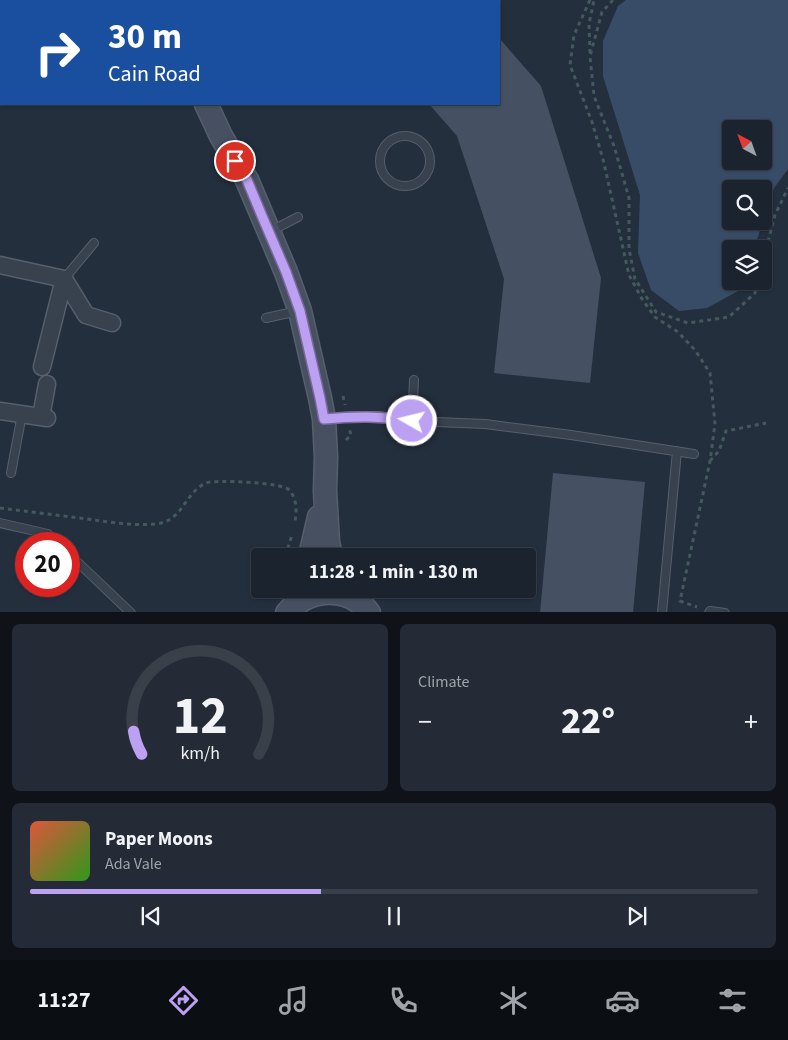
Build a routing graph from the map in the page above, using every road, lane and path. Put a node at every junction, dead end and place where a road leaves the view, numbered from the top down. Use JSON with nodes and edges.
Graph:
{"nodes":[{"id":1,"x":592,"y":0,"type":"edge"},
{"id":2,"x":613,"y":0,"type":"edge"},
{"id":3,"x":590,"y":56,"type":"junction"},
{"id":4,"x":206,"y":105,"type":"edge"},
{"id":5,"x":390,"y":142,"type":"joint"},
{"id":6,"x":788,"y":188,"type":"edge"},
{"id":7,"x":298,"y":217,"type":"dead end"},
{"id":8,"x":269,"y":232,"type":"junction"},
{"id":9,"x":768,"y":240,"type":"edge"},
{"id":10,"x":94,"y":243,"type":"dead end"},
{"id":11,"x":0,"y":265,"type":"edge"},
{"id":12,"x":64,"y":279,"type":"junction"},
{"id":13,"x":756,"y":290,"type":"edge"},
{"id":14,"x":300,"y":311,"type":"junction"},
{"id":15,"x":266,"y":318,"type":"dead end"},
{"id":16,"x":112,"y":323,"type":"dead end"},
{"id":17,"x":42,"y":367,"type":"dead end"},
{"id":18,"x":414,"y":380,"type":"dead end"},
{"id":19,"x":47,"y":384,"type":"dead end"},
{"id":20,"x":0,"y":411,"type":"edge"},
{"id":21,"x":22,"y":414,"type":"junction"},
{"id":22,"x":324,"y":419,"type":"junction"},
{"id":23,"x":412,"y":421,"type":"junction"},
{"id":24,"x":766,"y":423,"type":"dead end"},
{"id":25,"x":350,"y":430,"type":"dead end"},
{"id":26,"x":351,"y":435,"type":"dead end"},
{"id":27,"x":677,"y":451,"type":"junction"},
{"id":28,"x":694,"y":454,"type":"dead end"},
{"id":29,"x":710,"y":461,"type":"junction"},
{"id":30,"x":12,"y":473,"type":"dead end"},
{"id":31,"x":324,"y":491,"type":"junction"},
{"id":32,"x":0,"y":508,"type":"edge"},
{"id":33,"x":0,"y":523,"type":"edge"},
{"id":34,"x":39,"y":532,"type":"edge"},
{"id":35,"x":288,"y":548,"type":"edge"},
{"id":36,"x":312,"y":548,"type":"edge"},
{"id":37,"x":329,"y":548,"type":"edge"},
{"id":38,"x":80,"y":564,"type":"edge"},
{"id":39,"x":352,"y":598,"type":"edge"},
{"id":40,"x":131,"y":612,"type":"edge"},
{"id":41,"x":368,"y":612,"type":"edge"},
{"id":42,"x":662,"y":612,"type":"edge"},
{"id":43,"x":710,"y":612,"type":"edge"},
{"id":44,"x":725,"y":612,"type":"edge"}],
"edges":[{"from":1,"to":3,"type":"path"},
{"from":1,"to":29,"type":"path"},
{"from":2,"to":3,"type":"path"},
{"from":3,"to":13,"type":"path"},
{"from":4,"to":8,"type":"street"},
{"from":5,"to":5,"type":"lane"},
{"from":6,"to":9,"type":"path"},
{"from":7,"to":8,"type":"lane"},
{"from":8,"to":14,"type":"street"},
{"from":10,"to":12,"type":"lane"},
{"from":11,"to":12,"type":"street"},
{"from":12,"to":16,"type":"street"},
{"from":12,"to":17,"type":"street"},
{"from":14,"to":15,"type":"lane"},
{"from":14,"to":22,"type":"street"},
{"from":18,"to":23,"type":"lane"},
{"from":19,"to":21,"type":"street"},
{"from":20,"to":21,"type":"street"},
{"from":21,"to":30,"type":"lane"},
{"from":22,"to":23,"type":"lane"},
{"from":22,"to":31,"type":"street"},
{"from":23,"to":27,"type":"lane"},
{"from":24,"to":29,"type":"path"},
{"from":25,"to":26,"type":"path"},
{"from":27,"to":28,"type":"lane"},
{"from":27,"to":42,"type":"lane"},
{"from":29,"to":43,"type":"path"},
{"from":31,"to":36,"type":"street"},
{"from":31,"to":37,"type":"street"},
{"from":32,"to":35,"type":"path"},
{"from":33,"to":34,"type":"lane"},
{"from":38,"to":40,"type":"lane"},
{"from":39,"to":41,"type":"street"},
{"from":43,"to":44,"type":"lane"}]}
